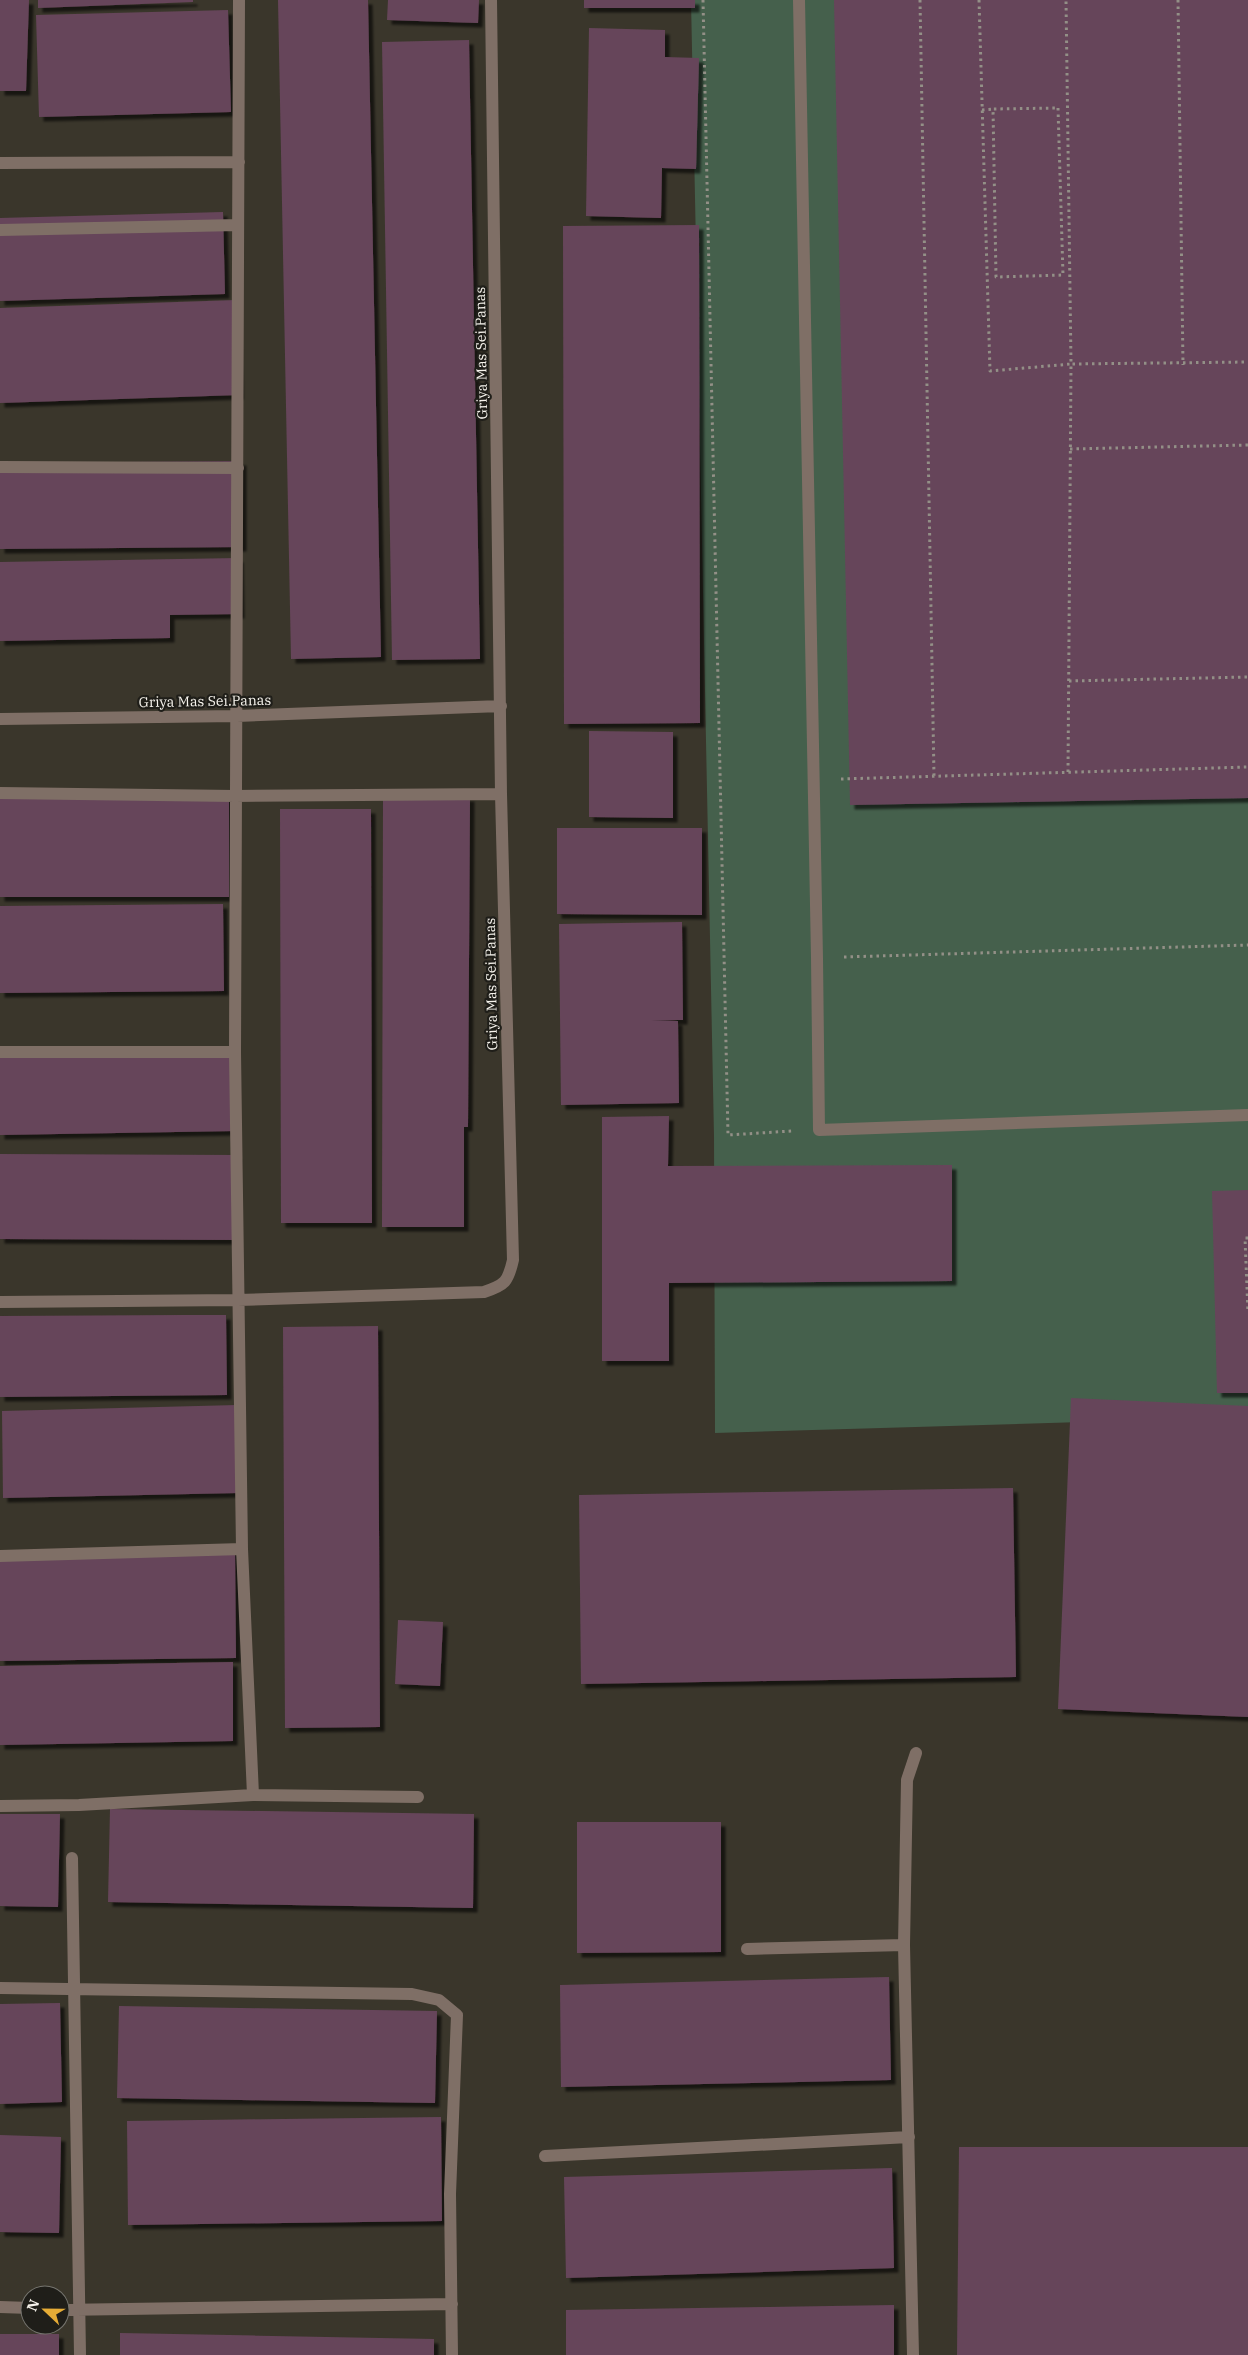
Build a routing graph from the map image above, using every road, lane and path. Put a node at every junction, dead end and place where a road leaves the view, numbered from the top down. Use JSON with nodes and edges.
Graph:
{"nodes":[{"id":1,"x":239,"y":0,"type":"edge"},
{"id":2,"x":491,"y":0,"type":"edge"},
{"id":3,"x":703,"y":0,"type":"edge"},
{"id":4,"x":799,"y":0,"type":"edge"},
{"id":5,"x":920,"y":0,"type":"edge"},
{"id":6,"x":979,"y":0,"type":"edge"},
{"id":7,"x":1066,"y":0,"type":"edge"},
{"id":8,"x":1178,"y":0,"type":"edge"},
{"id":9,"x":993,"y":109,"type":"junction"},
{"id":10,"x":982,"y":110,"type":"junction"},
{"id":11,"x":239,"y":162,"type":"junction"},
{"id":12,"x":0,"y":163,"type":"edge"},
{"id":13,"x":238,"y":225,"type":"junction"},
{"id":14,"x":0,"y":230,"type":"edge"},
{"id":15,"x":1248,"y":362,"type":"edge"},
{"id":16,"x":1071,"y":364,"type":"junction"},
{"id":17,"x":1183,"y":365,"type":"junction"},
{"id":18,"x":1248,"y":445,"type":"edge"},
{"id":19,"x":1070,"y":449,"type":"junction"},
{"id":20,"x":0,"y":468,"type":"edge"},
{"id":21,"x":238,"y":468,"type":"junction"},
{"id":22,"x":1248,"y":677,"type":"edge"},
{"id":23,"x":1069,"y":680,"type":"junction"},
{"id":24,"x":500,"y":706,"type":"junction"},
{"id":25,"x":237,"y":716,"type":"junction"},
{"id":26,"x":0,"y":718,"type":"edge"},
{"id":27,"x":1248,"y":767,"type":"edge"},
{"id":28,"x":1068,"y":772,"type":"junction"},
{"id":29,"x":934,"y":776,"type":"junction"},
{"id":30,"x":814,"y":780,"type":"junction"},
{"id":31,"x":0,"y":793,"type":"edge"},
{"id":32,"x":501,"y":794,"type":"junction"},
{"id":33,"x":235,"y":796,"type":"junction"},
{"id":34,"x":1248,"y":945,"type":"edge"},
{"id":35,"x":818,"y":958,"type":"junction"},
{"id":36,"x":0,"y":1052,"type":"edge"},
{"id":37,"x":235,"y":1052,"type":"junction"},
{"id":38,"x":1248,"y":1116,"type":"edge"},
{"id":39,"x":819,"y":1130,"type":"junction"},
{"id":40,"x":1248,"y":1238,"type":"edge"},
{"id":41,"x":238,"y":1300,"type":"junction"},
{"id":42,"x":0,"y":1302,"type":"edge"},
{"id":43,"x":1248,"y":1313,"type":"edge"},
{"id":44,"x":242,"y":1549,"type":"junction"},
{"id":45,"x":0,"y":1556,"type":"edge"},
{"id":46,"x":916,"y":1753,"type":"dead end"},
{"id":47,"x":253,"y":1795,"type":"junction"},
{"id":48,"x":418,"y":1797,"type":"dead end"},
{"id":49,"x":0,"y":1806,"type":"edge"},
{"id":50,"x":72,"y":1858,"type":"dead end"},
{"id":51,"x":904,"y":1945,"type":"junction"},
{"id":52,"x":747,"y":1949,"type":"dead end"},
{"id":53,"x":0,"y":1988,"type":"edge"},
{"id":54,"x":74,"y":1988,"type":"junction"},
{"id":55,"x":909,"y":2137,"type":"junction"},
{"id":56,"x":544,"y":2156,"type":"dead end"},
{"id":57,"x":452,"y":2304,"type":"junction"},
{"id":58,"x":0,"y":2307,"type":"edge"},
{"id":59,"x":20,"y":2308,"type":"edge"},
{"id":60,"x":70,"y":2310,"type":"edge"},
{"id":61,"x":80,"y":2311,"type":"junction"},
{"id":62,"x":80,"y":2355,"type":"edge"},
{"id":63,"x":452,"y":2355,"type":"edge"},
{"id":64,"x":913,"y":2355,"type":"edge"}],
"edges":[{"from":1,"to":11,"type":"street"},
{"from":2,"to":24,"type":"street","name":"Griya Mas Sei.Panas"},
{"from":3,"to":39,"type":"path"},
{"from":4,"to":30,"type":"street"},
{"from":5,"to":29,"type":"path"},
{"from":6,"to":10,"type":"path"},
{"from":7,"to":16,"type":"path"},
{"from":8,"to":17,"type":"path"},
{"from":9,"to":9,"type":"path"},
{"from":9,"to":10,"type":"path"},
{"from":10,"to":16,"type":"path"},
{"from":11,"to":12,"type":"street"},
{"from":11,"to":13,"type":"street"},
{"from":13,"to":14,"type":"street"},
{"from":13,"to":21,"type":"street"},
{"from":15,"to":17,"type":"path"},
{"from":16,"to":17,"type":"path"},
{"from":16,"to":19,"type":"path"},
{"from":18,"to":19,"type":"path"},
{"from":19,"to":23,"type":"path"},
{"from":20,"to":21,"type":"street"},
{"from":21,"to":25,"type":"street"},
{"from":22,"to":23,"type":"path"},
{"from":23,"to":28,"type":"path"},
{"from":24,"to":25,"type":"street","name":"Griya Mas Sei.Panas"},
{"from":24,"to":32,"type":"street","name":"Griya Mas Sei.Panas"},
{"from":25,"to":26,"type":"street","name":"Griya Mas Sei.Panas"},
{"from":25,"to":33,"type":"street"},
{"from":27,"to":28,"type":"path"},
{"from":28,"to":29,"type":"path"},
{"from":29,"to":30,"type":"path"},
{"from":30,"to":35,"type":"street"},
{"from":31,"to":33,"type":"street"},
{"from":32,"to":33,"type":"street"},
{"from":32,"to":41,"type":"street","name":"Griya Mas Sei.Panas"},
{"from":33,"to":37,"type":"street"},
{"from":34,"to":35,"type":"path"},
{"from":35,"to":39,"type":"street"},
{"from":36,"to":37,"type":"street"},
{"from":37,"to":41,"type":"street"},
{"from":38,"to":39,"type":"street"},
{"from":40,"to":43,"type":"path"},
{"from":41,"to":42,"type":"street"},
{"from":41,"to":44,"type":"street"},
{"from":44,"to":45,"type":"street"},
{"from":44,"to":47,"type":"street"},
{"from":46,"to":51,"type":"street"},
{"from":47,"to":48,"type":"street"},
{"from":47,"to":49,"type":"street"},
{"from":50,"to":54,"type":"street"},
{"from":51,"to":52,"type":"street"},
{"from":51,"to":55,"type":"street"},
{"from":53,"to":54,"type":"street"},
{"from":54,"to":57,"type":"street"},
{"from":54,"to":61,"type":"street"},
{"from":55,"to":56,"type":"street"},
{"from":55,"to":64,"type":"street"},
{"from":57,"to":61,"type":"street"},
{"from":57,"to":63,"type":"street"},
{"from":58,"to":59,"type":"street"},
{"from":60,"to":61,"type":"street"},
{"from":61,"to":62,"type":"street"}]}
